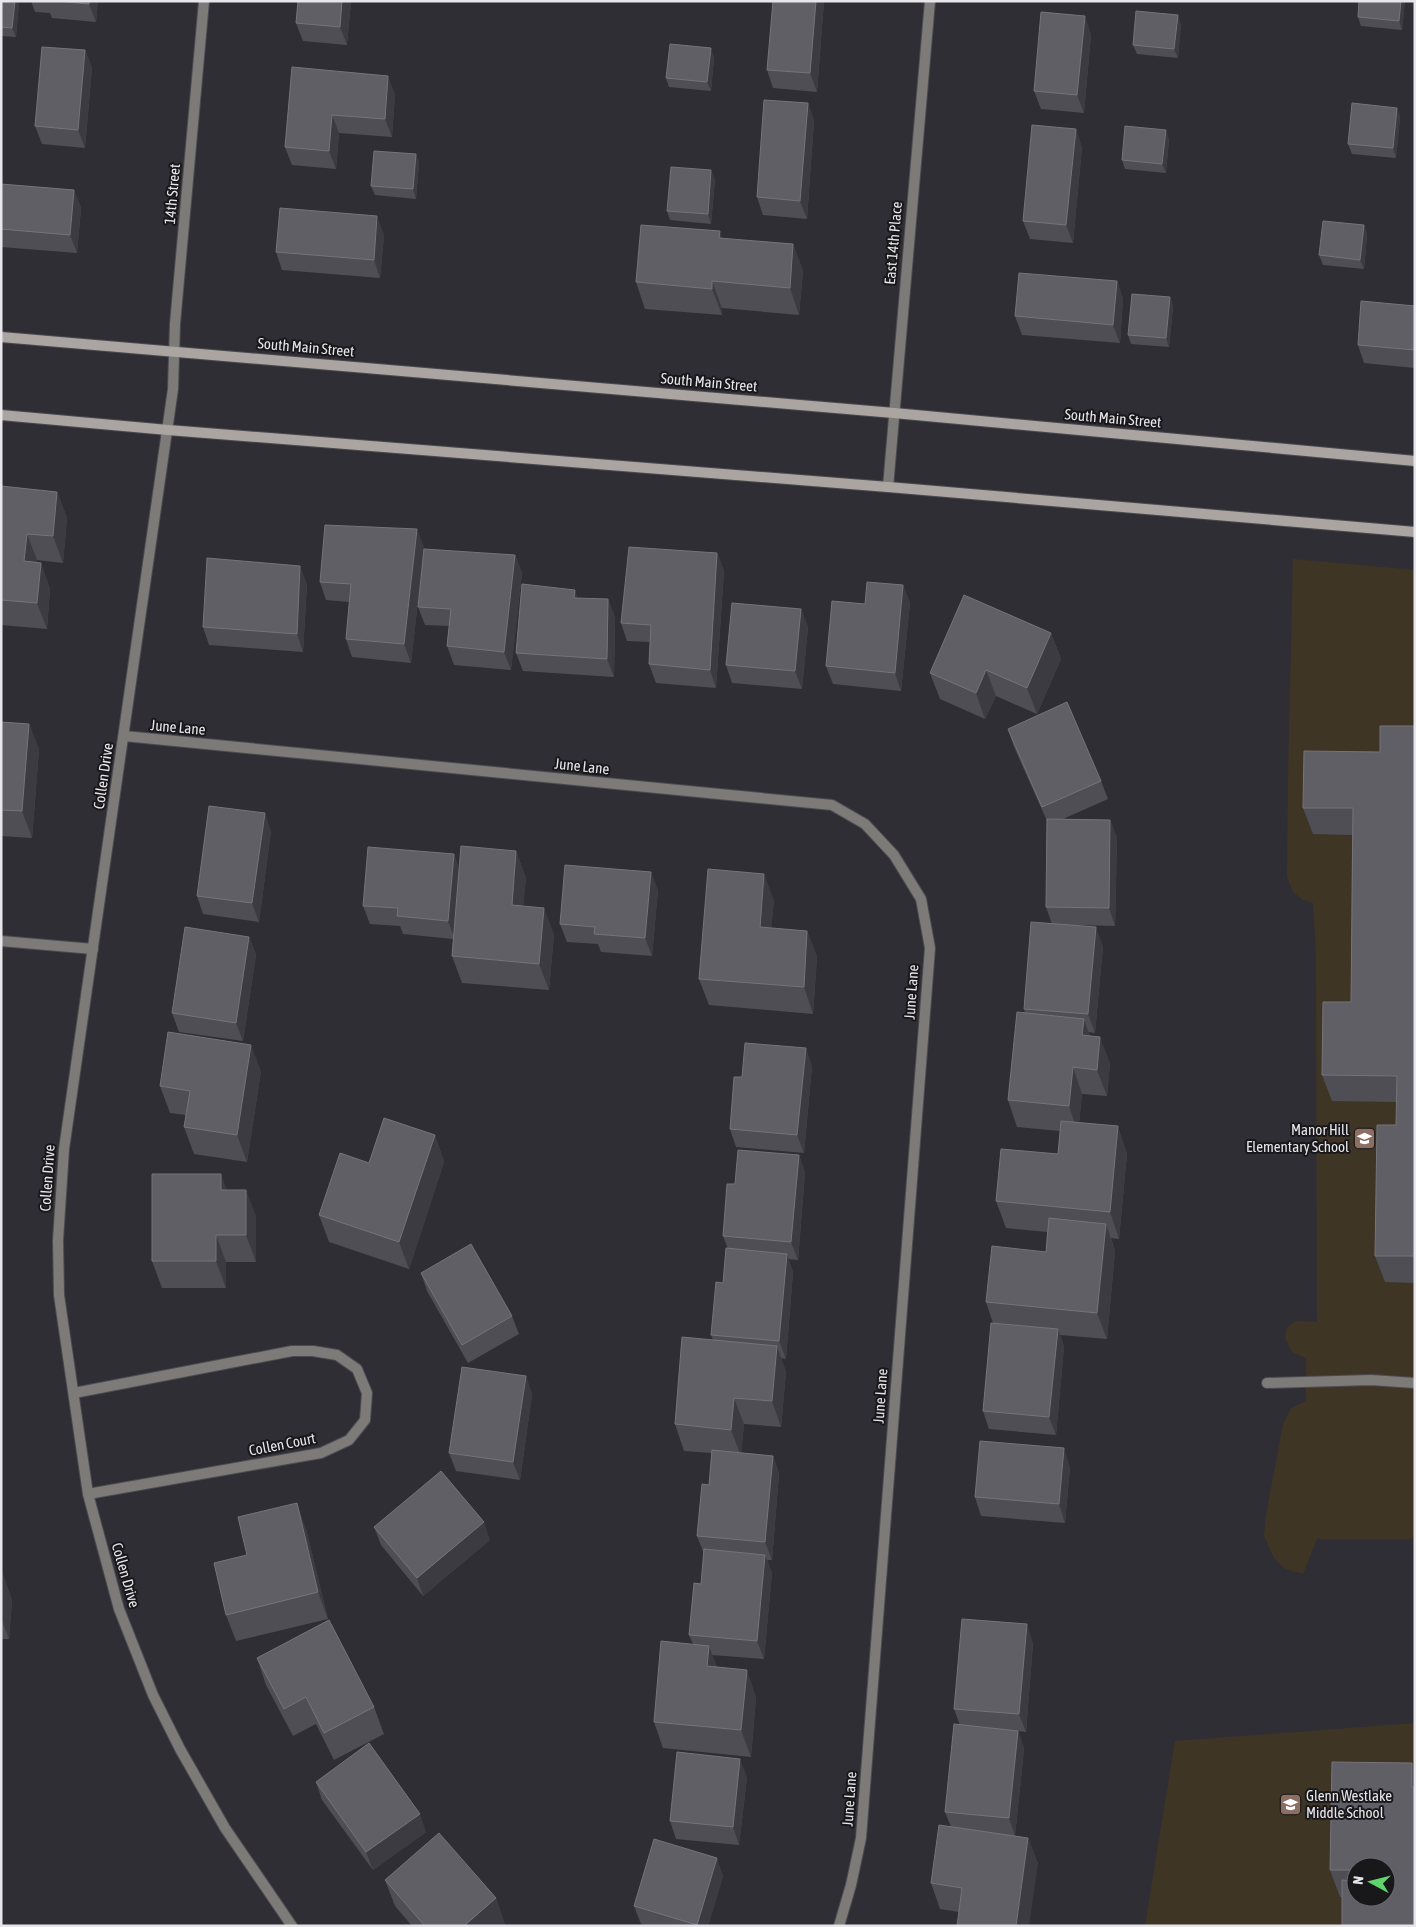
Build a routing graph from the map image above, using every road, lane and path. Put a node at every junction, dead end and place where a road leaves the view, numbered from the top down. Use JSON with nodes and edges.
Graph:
{"nodes":[{"id":1,"x":204,"y":1,"type":"edge"},
{"id":2,"x":930,"y":1,"type":"edge"},
{"id":3,"x":1,"y":337,"type":"edge"},
{"id":4,"x":173,"y":350,"type":"junction"},
{"id":5,"x":174,"y":389,"type":"joint"},
{"id":6,"x":894,"y":413,"type":"junction"},
{"id":7,"x":1,"y":415,"type":"edge"},
{"id":8,"x":168,"y":430,"type":"junction"},
{"id":9,"x":1415,"y":461,"type":"edge"},
{"id":10,"x":888,"y":487,"type":"junction"},
{"id":11,"x":1415,"y":532,"type":"edge"},
{"id":12,"x":124,"y":736,"type":"junction"},
{"id":13,"x":1,"y":941,"type":"edge"},
{"id":14,"x":93,"y":949,"type":"junction"},
{"id":15,"x":1267,"y":1383,"type":"dead end"},
{"id":16,"x":1415,"y":1383,"type":"edge"},
{"id":17,"x":74,"y":1393,"type":"junction"},
{"id":18,"x":88,"y":1494,"type":"junction"},
{"id":19,"x":292,"y":1926,"type":"edge"},
{"id":20,"x":839,"y":1926,"type":"edge"}],
"edges":[{"from":1,"to":4,"type":"street","name":"14th Street"},
{"from":2,"to":6,"type":"street","name":"East 14th Place"},
{"from":3,"to":4,"type":"street","name":"South Main Street"},
{"from":4,"to":5,"type":"street","name":"14th Street"},
{"from":4,"to":6,"type":"street","name":"South Main Street"},
{"from":5,"to":8,"type":"street","name":"Collen Drive"},
{"from":6,"to":9,"type":"street","name":"South Main Street"},
{"from":6,"to":10,"type":"street","name":"East 14th Place"},
{"from":7,"to":8,"type":"street"},
{"from":8,"to":10,"type":"street"},
{"from":8,"to":12,"type":"street","name":"Collen Drive"},
{"from":10,"to":11,"type":"street"},
{"from":12,"to":14,"type":"street","name":"Collen Drive"},
{"from":12,"to":20,"type":"street","name":"June Lane"},
{"from":13,"to":14,"type":"street"},
{"from":14,"to":17,"type":"street","name":"Collen Drive"},
{"from":15,"to":16,"type":"street"},
{"from":17,"to":18,"type":"street","name":"Collen Drive"},
{"from":17,"to":18,"type":"street","name":"Collen Court"},
{"from":18,"to":19,"type":"street","name":"Collen Drive"}]}
